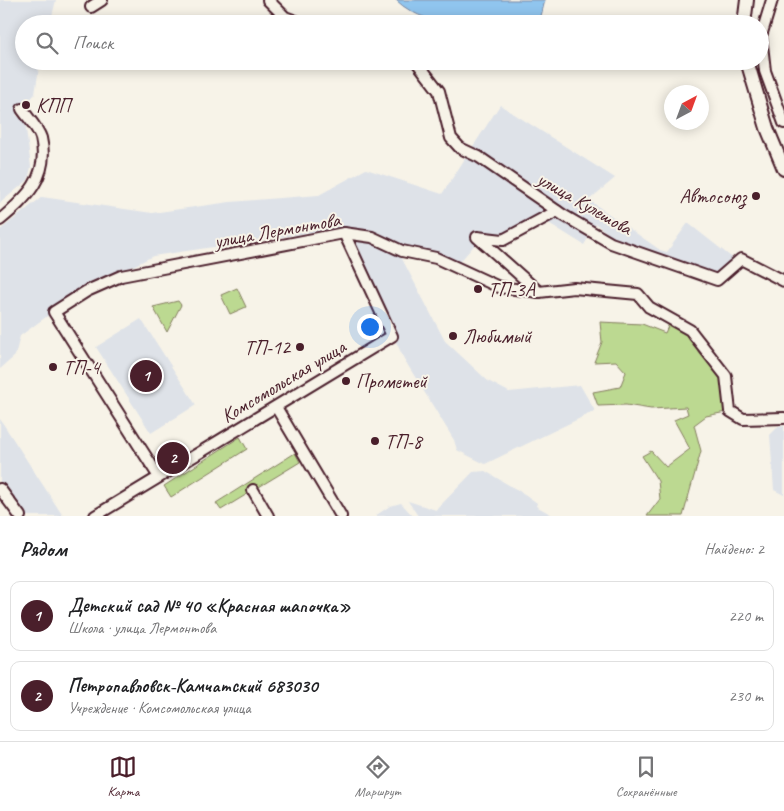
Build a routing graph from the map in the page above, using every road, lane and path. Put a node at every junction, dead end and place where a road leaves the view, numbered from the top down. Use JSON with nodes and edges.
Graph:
{"nodes":[{"id":1,"x":102,"y":0,"type":"edge"},
{"id":2,"x":268,"y":0,"type":"edge"},
{"id":3,"x":747,"y":0,"type":"edge"},
{"id":4,"x":772,"y":0,"type":"edge"},
{"id":5,"x":91,"y":7,"type":"dead end"},
{"id":6,"x":283,"y":15,"type":"edge"},
{"id":7,"x":745,"y":15,"type":"edge"},
{"id":8,"x":767,"y":15,"type":"edge"},
{"id":9,"x":423,"y":70,"type":"edge"},
{"id":10,"x":750,"y":70,"type":"edge"},
{"id":11,"x":765,"y":70,"type":"edge"},
{"id":12,"x":22,"y":109,"type":"dead end"},
{"id":13,"x":784,"y":123,"type":"edge"},
{"id":14,"x":784,"y":169,"type":"edge"},
{"id":15,"x":557,"y":211,"type":"junction"},
{"id":16,"x":0,"y":220,"type":"edge"},
{"id":17,"x":344,"y":233,"type":"junction"},
{"id":18,"x":784,"y":281,"type":"edge"},
{"id":19,"x":539,"y":292,"type":"junction"},
{"id":20,"x":276,"y":407,"type":"junction"},
{"id":21,"x":784,"y":418,"type":"edge"},
{"id":22,"x":159,"y":477,"type":"junction"},
{"id":23,"x":0,"y":489,"type":"edge"},
{"id":24,"x":253,"y":490,"type":"dead end"},
{"id":25,"x":20,"y":516,"type":"edge"},
{"id":26,"x":95,"y":516,"type":"edge"},
{"id":27,"x":268,"y":516,"type":"edge"},
{"id":28,"x":341,"y":516,"type":"edge"}],
"edges":[{"from":1,"to":5,"type":"street"},
{"from":2,"to":6,"type":"street"},
{"from":3,"to":7,"type":"main road"},
{"from":4,"to":8,"type":"street"},
{"from":9,"to":15,"type":"street","name":"улица Кулешова"},
{"from":10,"to":14,"type":"main road"},
{"from":11,"to":13,"type":"street"},
{"from":12,"to":16,"type":"street"},
{"from":15,"to":18,"type":"street","name":"улица Кулешова"},
{"from":15,"to":19,"type":"street"},
{"from":17,"to":19,"type":"street","name":"улица Лермонтова"},
{"from":17,"to":20,"type":"street","name":"Комсомольская улица"},
{"from":17,"to":22,"type":"street","name":"улица Лермонтова"},
{"from":19,"to":21,"type":"street","name":"улица Лермонтова"},
{"from":20,"to":22,"type":"street","name":"Комсомольская улица"},
{"from":20,"to":28,"type":"street"},
{"from":22,"to":26,"type":"street","name":"Комсомольская улица"},
{"from":23,"to":25,"type":"street"},
{"from":24,"to":27,"type":"street"}]}
